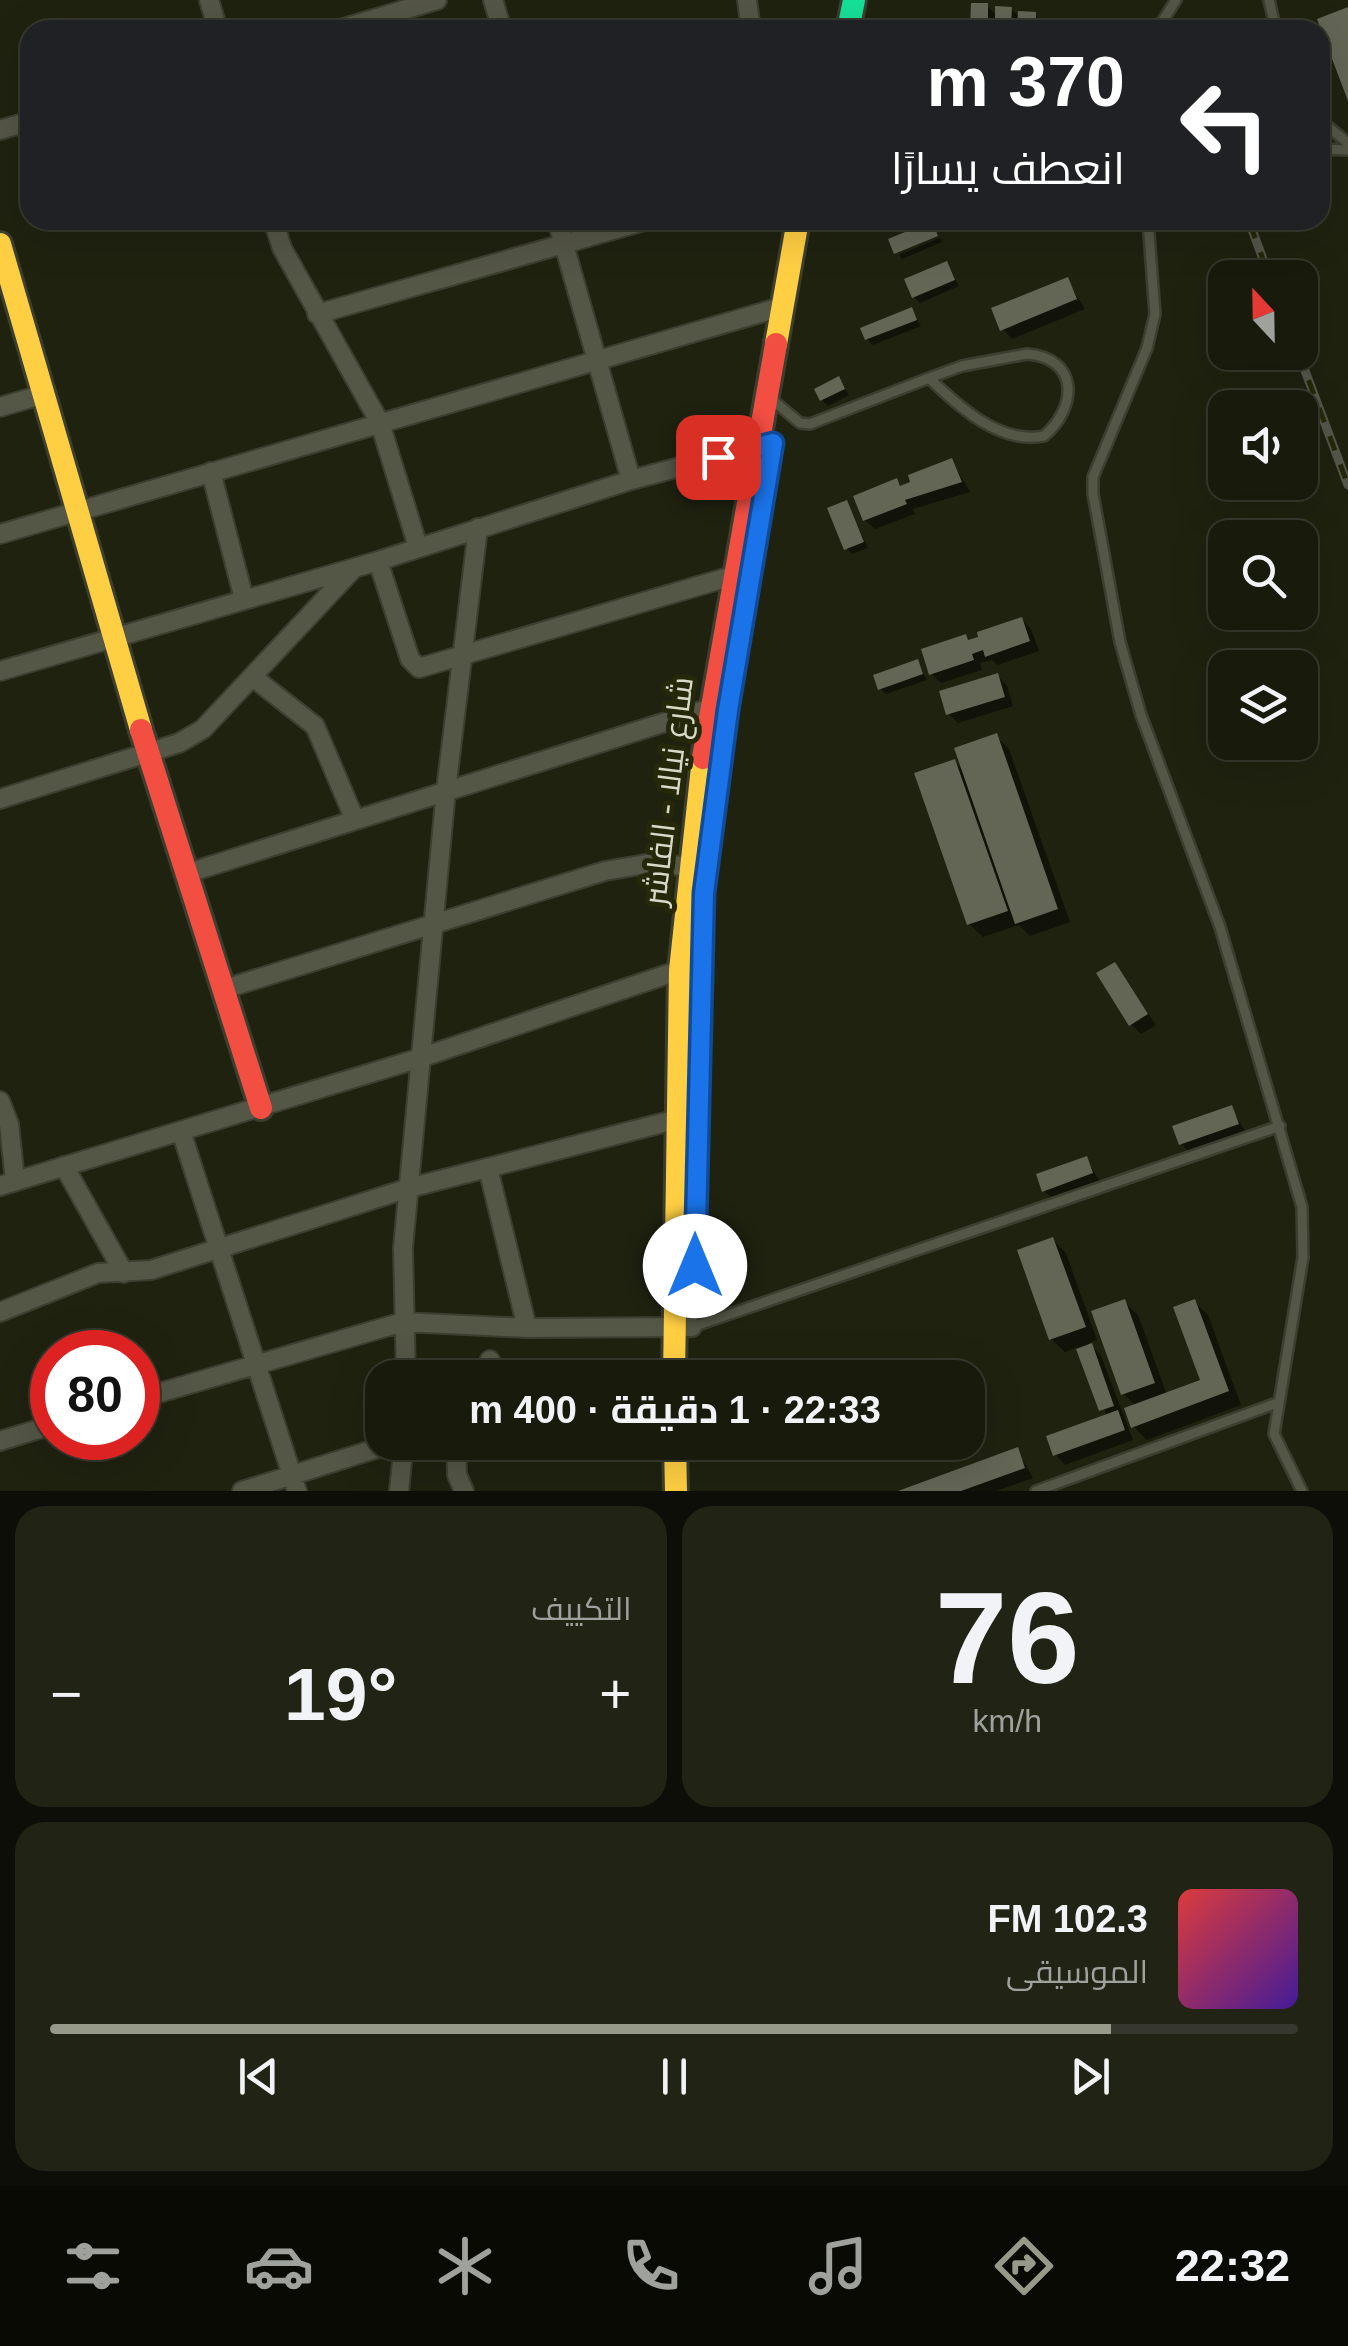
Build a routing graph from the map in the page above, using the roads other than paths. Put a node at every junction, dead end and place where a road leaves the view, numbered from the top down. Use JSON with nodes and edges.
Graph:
{"nodes":[{"id":1,"x":437,"y":0,"type":"edge"},
{"id":2,"x":370,"y":20,"type":"edge"},
{"id":3,"x":276,"y":230,"type":"edge"},
{"id":4,"x":560,"y":230,"type":"edge"},
{"id":5,"x":613,"y":230,"type":"edge"},
{"id":6,"x":798,"y":230,"type":"edge"},
{"id":7,"x":811,"y":230,"type":"edge"},
{"id":8,"x":1149,"y":230,"type":"edge"},
{"id":9,"x":0,"y":244,"type":"edge"},
{"id":10,"x":564,"y":244,"type":"junction"},
{"id":11,"x":796,"y":277,"type":"junction"},
{"id":12,"x":4,"y":280,"type":"edge"},
{"id":13,"x":781,"y":307,"type":"junction"},
{"id":14,"x":317,"y":314,"type":"junction"},
{"id":15,"x":595,"y":359,"type":"junction"},
{"id":16,"x":929,"y":378,"type":"junction"},
{"id":17,"x":41,"y":395,"type":"junction"},
{"id":18,"x":772,"y":400,"type":"junction"},
{"id":19,"x":0,"y":407,"type":"edge"},
{"id":20,"x":380,"y":423,"type":"junction"},
{"id":21,"x":765,"y":445,"type":"junction"},
{"id":22,"x":211,"y":472,"type":"junction"},
{"id":23,"x":631,"y":480,"type":"junction"},
{"id":24,"x":75,"y":512,"type":"junction"},
{"id":25,"x":478,"y":528,"type":"junction"},
{"id":26,"x":0,"y":534,"type":"edge"},
{"id":27,"x":418,"y":547,"type":"junction"},
{"id":28,"x":378,"y":561,"type":"junction"},
{"id":29,"x":354,"y":568,"type":"junction"},
{"id":30,"x":732,"y":576,"type":"junction"},
{"id":31,"x":244,"y":598,"type":"junction"},
{"id":32,"x":112,"y":638,"type":"junction"},
{"id":33,"x":465,"y":658,"type":"junction"},
{"id":34,"x":0,"y":671,"type":"edge"},
{"id":35,"x":254,"y":678,"type":"junction"},
{"id":36,"x":710,"y":708,"type":"junction"},
{"id":37,"x":150,"y":752,"type":"junction"},
{"id":38,"x":446,"y":790,"type":"junction"},
{"id":39,"x":0,"y":799,"type":"edge"},
{"id":40,"x":356,"y":820,"type":"junction"},
{"id":41,"x":698,"y":866,"type":"junction"},
{"id":42,"x":188,"y":873,"type":"junction"},
{"id":43,"x":433,"y":922,"type":"junction"},
{"id":44,"x":680,"y":970,"type":"junction"},
{"id":45,"x":224,"y":989,"type":"junction"},
{"id":46,"x":420,"y":1058,"type":"junction"},
{"id":47,"x":0,"y":1101,"type":"edge"},
{"id":48,"x":260,"y":1108,"type":"junction"},
{"id":49,"x":678,"y":1119,"type":"junction"},
{"id":50,"x":1280,"y":1126,"type":"junction"},
{"id":51,"x":181,"y":1131,"type":"junction"},
{"id":52,"x":64,"y":1166,"type":"junction"},
{"id":53,"x":488,"y":1168,"type":"junction"},
{"id":54,"x":7,"y":1183,"type":"edge"},
{"id":55,"x":409,"y":1188,"type":"junction"},
{"id":56,"x":216,"y":1247,"type":"junction"},
{"id":57,"x":124,"y":1273,"type":"junction"},
{"id":58,"x":0,"y":1312,"type":"edge"},
{"id":59,"x":403,"y":1322,"type":"junction"},
{"id":60,"x":684,"y":1327,"type":"junction"},
{"id":61,"x":527,"y":1328,"type":"junction"},
{"id":62,"x":405,"y":1360,"type":"edge"},
{"id":63,"x":678,"y":1360,"type":"edge"},
{"id":64,"x":690,"y":1360,"type":"edge"},
{"id":65,"x":254,"y":1364,"type":"junction"},
{"id":66,"x":160,"y":1392,"type":"edge"},
{"id":67,"x":1277,"y":1404,"type":"junction"},
{"id":68,"x":30,"y":1432,"type":"edge"},
{"id":69,"x":0,"y":1441,"type":"edge"},
{"id":70,"x":365,"y":1456,"type":"edge"},
{"id":71,"x":400,"y":1460,"type":"edge"},
{"id":72,"x":456,"y":1460,"type":"edge"},
{"id":73,"x":676,"y":1460,"type":"edge"},
{"id":74,"x":694,"y":1460,"type":"edge"},
{"id":75,"x":295,"y":1484,"type":"edge"},
{"id":76,"x":242,"y":1491,"type":"edge"},
{"id":77,"x":399,"y":1491,"type":"edge"},
{"id":78,"x":464,"y":1491,"type":"edge"},
{"id":79,"x":676,"y":1491,"type":"edge"},
{"id":80,"x":694,"y":1491,"type":"edge"},
{"id":81,"x":1036,"y":1491,"type":"edge"},
{"id":82,"x":1302,"y":1491,"type":"edge"}],
"edges":[{"from":1,"to":2,"type":"street"},
{"from":3,"to":14,"type":"street"},
{"from":4,"to":10,"type":"street"},
{"from":5,"to":10,"type":"street"},
{"from":6,"to":11,"type":"main road","name":"شارع نيالا - الفاشر"},
{"from":7,"to":11,"type":"main road","name":"شارع نيالا - الفاشر"},
{"from":8,"to":50,"type":"lane"},
{"from":9,"to":12,"type":"main road"},
{"from":10,"to":14,"type":"street"},
{"from":10,"to":15,"type":"street"},
{"from":11,"to":13,"type":"main road","name":"شارع نيالا - الفاشر"},
{"from":11,"to":18,"type":"main road","name":"شارع نيالا - الفاشر"},
{"from":12,"to":17,"type":"main road"},
{"from":13,"to":15,"type":"street"},
{"from":13,"to":18,"type":"main road","name":"شارع نيالا - الفاشر"},
{"from":14,"to":20,"type":"street"},
{"from":15,"to":20,"type":"street"},
{"from":15,"to":23,"type":"street"},
{"from":16,"to":16,"type":"lane"},
{"from":16,"to":18,"type":"lane"},
{"from":17,"to":19,"type":"street"},
{"from":17,"to":24,"type":"main road"},
{"from":18,"to":21,"type":"main road","name":"شارع نيالا - الفاشر"},
{"from":20,"to":22,"type":"street"},
{"from":20,"to":27,"type":"street"},
{"from":21,"to":23,"type":"street"},
{"from":21,"to":30,"type":"main road","name":"شارع نيالا - الفاشر"},
{"from":21,"to":41,"type":"main road","name":"شارع نيالا - الفاشر"},
{"from":22,"to":24,"type":"street"},
{"from":22,"to":31,"type":"street"},
{"from":23,"to":25,"type":"street"},
{"from":24,"to":26,"type":"street"},
{"from":24,"to":32,"type":"main road"},
{"from":25,"to":27,"type":"street"},
{"from":25,"to":33,"type":"street"},
{"from":27,"to":28,"type":"street"},
{"from":28,"to":29,"type":"street"},
{"from":28,"to":33,"type":"street"},
{"from":29,"to":31,"type":"street"},
{"from":29,"to":35,"type":"street"},
{"from":30,"to":33,"type":"street"},
{"from":30,"to":36,"type":"main road","name":"شارع نيالا - الفاشر"},
{"from":31,"to":32,"type":"street"},
{"from":32,"to":34,"type":"street"},
{"from":32,"to":37,"type":"main road"},
{"from":33,"to":38,"type":"street"},
{"from":35,"to":37,"type":"street"},
{"from":35,"to":40,"type":"street"},
{"from":36,"to":38,"type":"street"},
{"from":36,"to":41,"type":"main road","name":"شارع نيالا - الفاشر"},
{"from":37,"to":39,"type":"street"},
{"from":37,"to":42,"type":"main road"},
{"from":38,"to":40,"type":"street"},
{"from":38,"to":43,"type":"street"},
{"from":40,"to":42,"type":"street"},
{"from":41,"to":43,"type":"street"},
{"from":41,"to":44,"type":"main road","name":"شارع نيالا - الفاشر"},
{"from":41,"to":60,"type":"main road","name":"شارع نيالا - الفاشر"},
{"from":42,"to":45,"type":"main road"},
{"from":43,"to":45,"type":"street"},
{"from":43,"to":46,"type":"street"},
{"from":44,"to":46,"type":"street"},
{"from":44,"to":49,"type":"main road","name":"شارع نيالا - الفاشر"},
{"from":45,"to":48,"type":"main road"},
{"from":46,"to":48,"type":"street"},
{"from":46,"to":55,"type":"street"},
{"from":47,"to":54,"type":"street"},
{"from":48,"to":51,"type":"street"},
{"from":49,"to":53,"type":"street"},
{"from":49,"to":60,"type":"main road","name":"شارع نيالا - الفاشر"},
{"from":50,"to":60,"type":"lane"},
{"from":50,"to":67,"type":"lane"},
{"from":51,"to":52,"type":"street"},
{"from":51,"to":56,"type":"street"},
{"from":52,"to":54,"type":"street"},
{"from":52,"to":57,"type":"street"},
{"from":53,"to":55,"type":"street"},
{"from":53,"to":61,"type":"street"},
{"from":55,"to":56,"type":"street"},
{"from":55,"to":59,"type":"street"},
{"from":56,"to":57,"type":"street"},
{"from":56,"to":65,"type":"street"},
{"from":57,"to":58,"type":"street"},
{"from":59,"to":61,"type":"street"},
{"from":59,"to":62,"type":"street"},
{"from":59,"to":65,"type":"street"},
{"from":60,"to":61,"type":"street"},
{"from":60,"to":63,"type":"main road","name":"شارع نيالا - الفاشر"},
{"from":60,"to":64,"type":"main road","name":"شارع نيالا - الفاشر"},
{"from":65,"to":66,"type":"street"},
{"from":65,"to":75,"type":"street"},
{"from":67,"to":81,"type":"lane"},
{"from":67,"to":82,"type":"lane"},
{"from":68,"to":69,"type":"street"},
{"from":70,"to":75,"type":"street"},
{"from":71,"to":77,"type":"street"},
{"from":72,"to":78,"type":"street"},
{"from":73,"to":79,"type":"main road"},
{"from":74,"to":80,"type":"main road"},
{"from":75,"to":76,"type":"street"}]}
